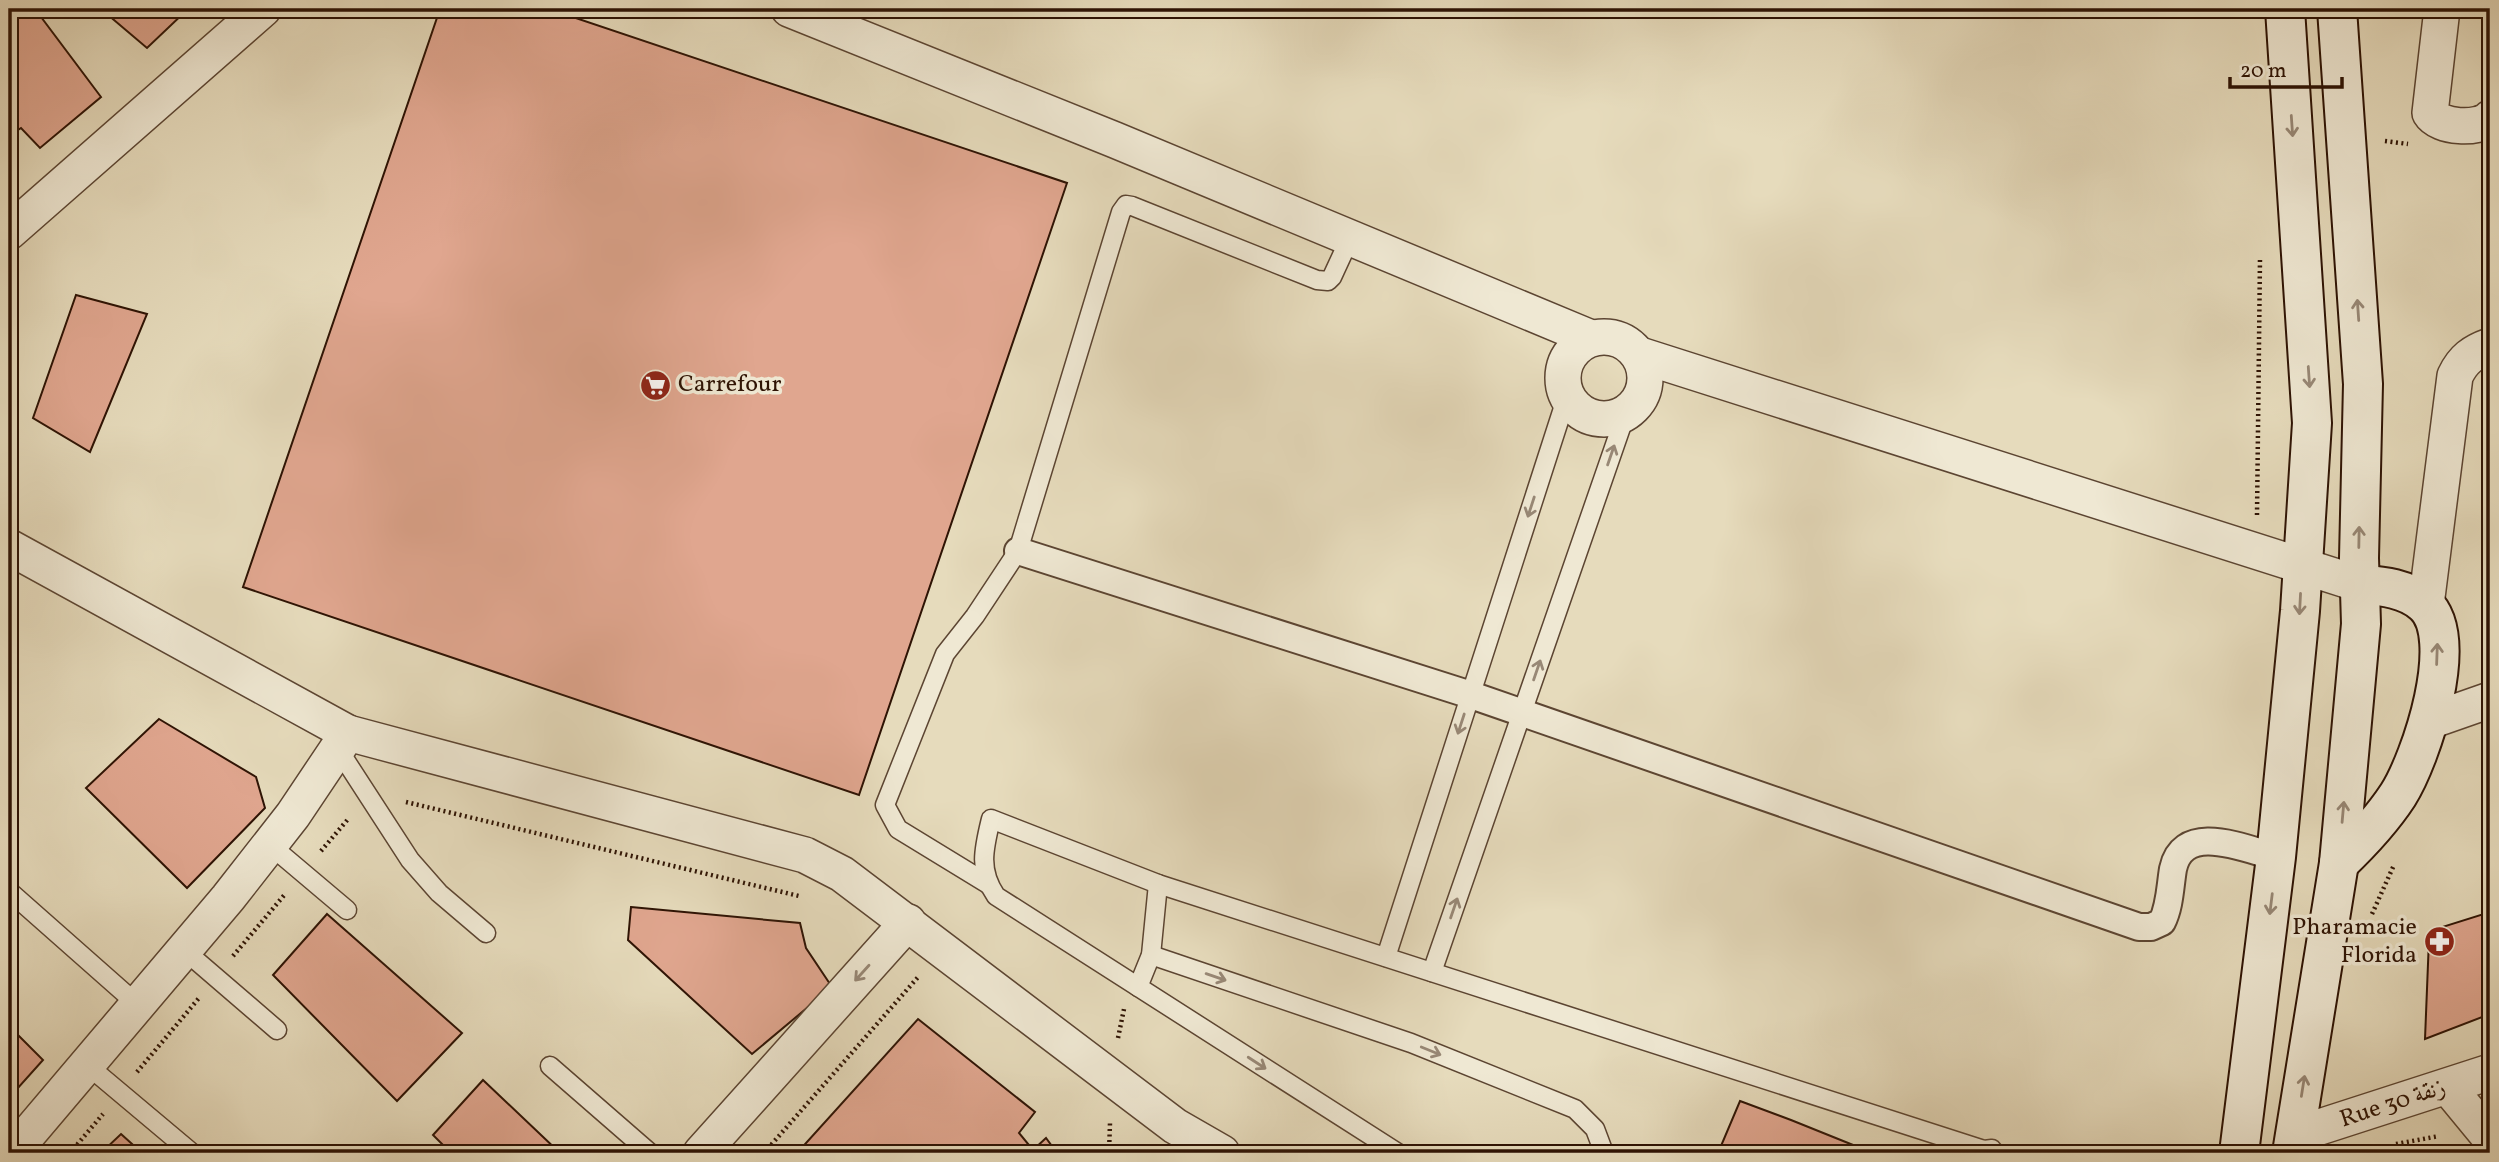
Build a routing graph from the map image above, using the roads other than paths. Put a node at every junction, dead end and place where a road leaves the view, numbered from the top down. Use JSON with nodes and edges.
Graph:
{"nodes":[{"id":1,"x":263,"y":9,"type":"edge"},
{"id":2,"x":789,"y":9,"type":"edge"},
{"id":3,"x":2285,"y":9,"type":"edge"},
{"id":4,"x":2337,"y":9,"type":"edge"},
{"id":5,"x":2442,"y":9,"type":"edge"},
{"id":6,"x":2490,"y":118,"type":"edge"},
{"id":7,"x":9,"y":232,"type":"edge"},
{"id":8,"x":1350,"y":238,"type":"junction"},
{"id":9,"x":1591,"y":338,"type":"junction"},
{"id":10,"x":2489,"y":346,"type":"edge"},
{"id":11,"x":1640,"y":355,"type":"junction"},
{"id":12,"x":1567,"y":396,"type":"junction"},
{"id":13,"x":1626,"y":413,"type":"junction"},
{"id":14,"x":9,"y":547,"type":"edge"},
{"id":15,"x":1018,"y":551,"type":"junction"},
{"id":16,"x":2303,"y":553,"type":"junction"},
{"id":17,"x":2359,"y":584,"type":"junction"},
{"id":18,"x":2426,"y":605,"type":"junction"},
{"id":19,"x":1471,"y":695,"type":"junction"},
{"id":20,"x":2490,"y":700,"type":"edge"},
{"id":21,"x":1522,"y":713,"type":"junction"},
{"id":22,"x":2430,"y":721,"type":"junction"},
{"id":23,"x":343,"y":741,"type":"junction"},
{"id":24,"x":270,"y":845,"type":"junction"},
{"id":25,"x":2276,"y":857,"type":"junction"},
{"id":26,"x":2339,"y":863,"type":"junction"},
{"id":27,"x":988,"y":884,"type":"junction"},
{"id":28,"x":1158,"y":884,"type":"junction"},
{"id":29,"x":9,"y":891,"type":"edge"},
{"id":30,"x":347,"y":910,"type":"dead end"},
{"id":31,"x":908,"y":922,"type":"junction"},
{"id":32,"x":486,"y":933,"type":"dead end"},
{"id":33,"x":184,"y":950,"type":"junction"},
{"id":34,"x":1151,"y":955,"type":"junction"},
{"id":35,"x":1386,"y":957,"type":"junction"},
{"id":36,"x":1432,"y":972,"type":"junction"},
{"id":37,"x":1138,"y":987,"type":"junction"},
{"id":38,"x":138,"y":1005,"type":"junction"},
{"id":39,"x":277,"y":1030,"type":"dead end"},
{"id":40,"x":86,"y":1064,"type":"junction"},
{"id":41,"x":550,"y":1066,"type":"dead end"},
{"id":42,"x":2490,"y":1072,"type":"edge"},
{"id":43,"x":2448,"y":1087,"type":"junction"},
{"id":44,"x":2490,"y":1138,"type":"edge"},
{"id":45,"x":1175,"y":1139,"type":"edge"},
{"id":46,"x":2293,"y":1144,"type":"edge"},
{"id":47,"x":1992,"y":1149,"type":"dead end"},
{"id":48,"x":12,"y":1153,"type":"edge"},
{"id":49,"x":191,"y":1153,"type":"edge"},
{"id":50,"x":650,"y":1153,"type":"edge"},
{"id":51,"x":701,"y":1153,"type":"edge"},
{"id":52,"x":1222,"y":1153,"type":"edge"},
{"id":53,"x":1398,"y":1153,"type":"edge"},
{"id":54,"x":1604,"y":1153,"type":"edge"},
{"id":55,"x":2239,"y":1153,"type":"edge"}],
"edges":[{"from":1,"to":7,"type":"street"},
{"from":2,"to":8,"type":"street"},
{"from":3,"to":16,"type":"main road","one_way":true},
{"from":17,"to":4,"type":"main road","one_way":true},
{"from":5,"to":6,"type":"street"},
{"from":8,"to":9,"type":"street"},
{"from":8,"to":15,"type":"lane"},
{"from":9,"to":11,"type":"street"},
{"from":9,"to":12,"type":"street"},
{"from":10,"to":18,"type":"street"},
{"from":11,"to":13,"type":"street"},
{"from":11,"to":16,"type":"street"},
{"from":12,"to":13,"type":"street"},
{"from":12,"to":19,"type":"lane","one_way":true},
{"from":21,"to":13,"type":"lane","one_way":true},
{"from":14,"to":23,"type":"street"},
{"from":15,"to":19,"type":"street"},
{"from":15,"to":27,"type":"lane"},
{"from":16,"to":17,"type":"street"},
{"from":16,"to":25,"type":"main road","one_way":true},
{"from":17,"to":18,"type":"main road"},
{"from":26,"to":17,"type":"main road","one_way":true},
{"from":22,"to":18,"type":"main road","one_way":true},
{"from":19,"to":21,"type":"street"},
{"from":19,"to":35,"type":"lane","one_way":true},
{"from":20,"to":22,"type":"street"},
{"from":21,"to":25,"type":"street"},
{"from":36,"to":21,"type":"lane","one_way":true},
{"from":22,"to":26,"type":"main road"},
{"from":23,"to":24,"type":"street"},
{"from":23,"to":31,"type":"street"},
{"from":23,"to":32,"type":"lane"},
{"from":24,"to":30,"type":"lane"},
{"from":24,"to":33,"type":"street"},
{"from":25,"to":55,"type":"main road","one_way":true},
{"from":46,"to":26,"type":"main road","one_way":true},
{"from":27,"to":28,"type":"lane"},
{"from":27,"to":37,"type":"lane"},
{"from":28,"to":34,"type":"lane"},
{"from":28,"to":35,"type":"lane"},
{"from":29,"to":38,"type":"lane"},
{"from":31,"to":45,"type":"street"},
{"from":31,"to":51,"type":"street","one_way":true},
{"from":33,"to":38,"type":"street"},
{"from":33,"to":39,"type":"lane"},
{"from":34,"to":37,"type":"lane"},
{"from":34,"to":54,"type":"lane","one_way":true},
{"from":35,"to":36,"type":"lane"},
{"from":36,"to":47,"type":"lane"},
{"from":37,"to":53,"type":"lane","one_way":true},
{"from":38,"to":40,"type":"street"},
{"from":40,"to":48,"type":"street"},
{"from":40,"to":49,"type":"lane"},
{"from":41,"to":50,"type":"lane"},
{"from":42,"to":43,"type":"street","name":"Rue 30 زنقة"},
{"from":43,"to":44,"type":"street"},
{"from":43,"to":46,"type":"street","name":"Rue 30 زنقة"},
{"from":45,"to":52,"type":"street"}]}
